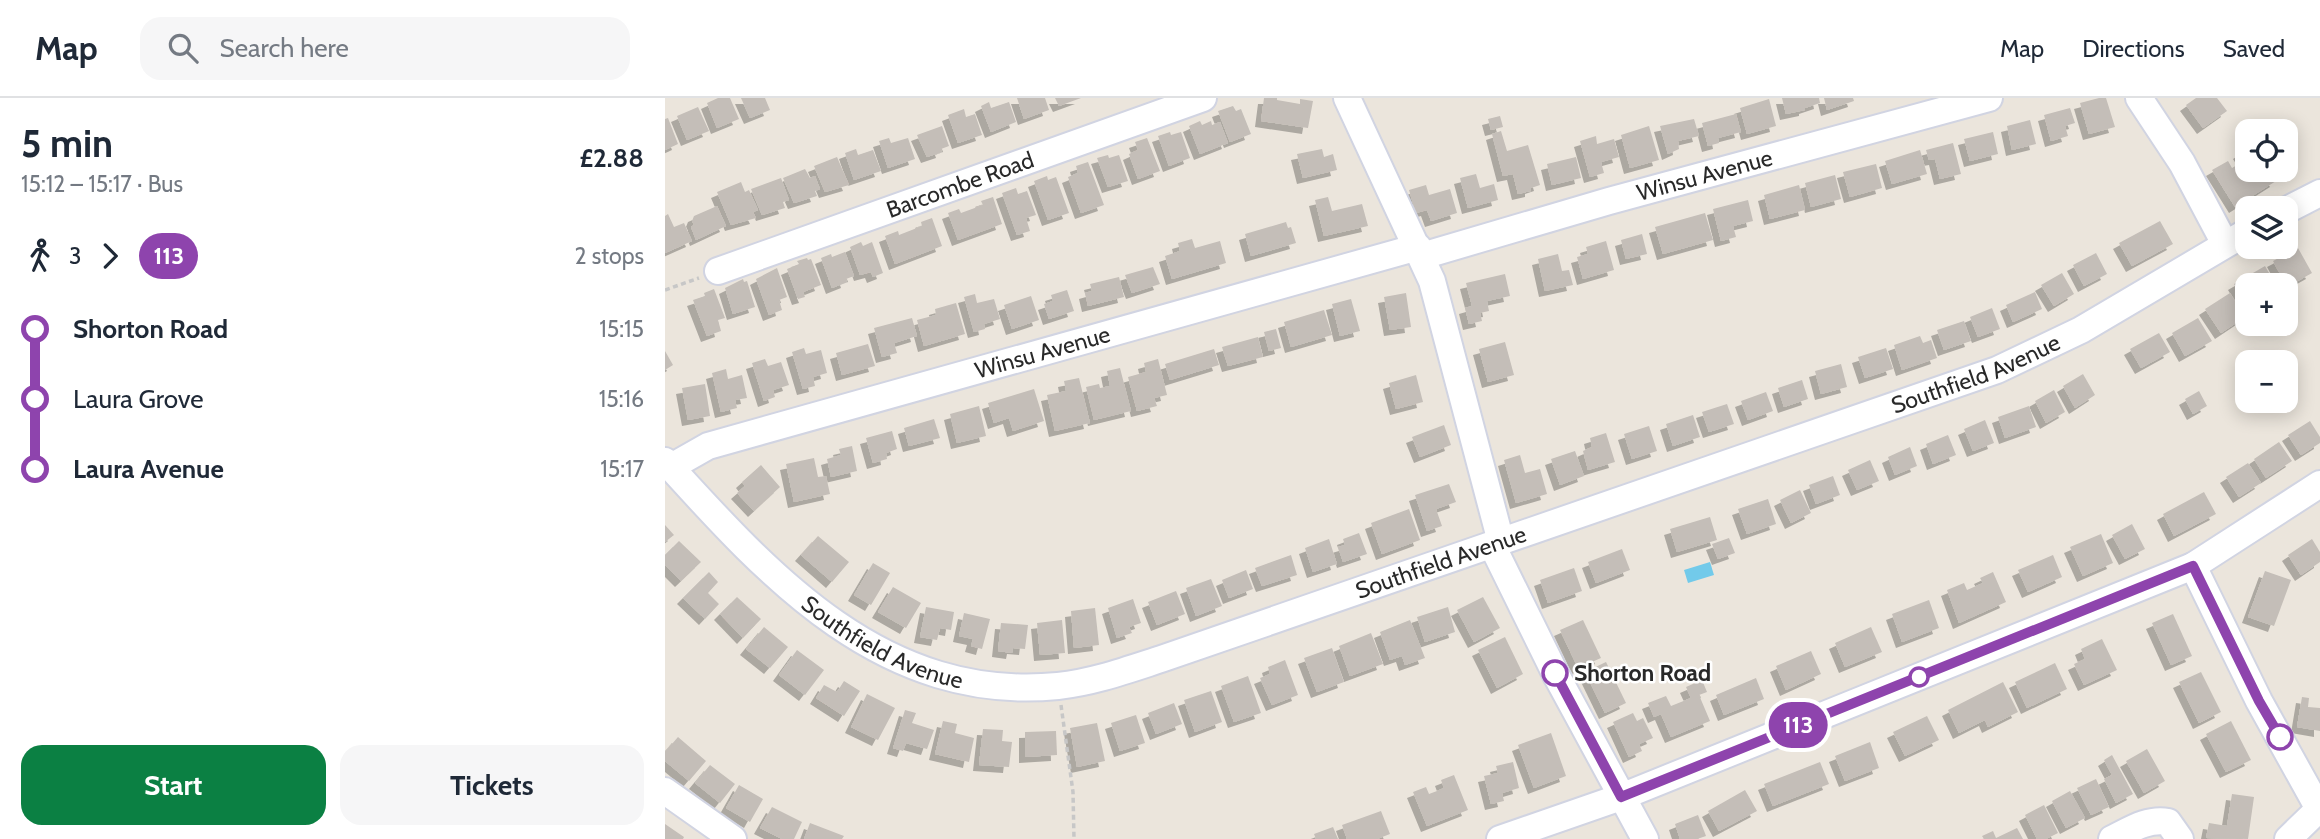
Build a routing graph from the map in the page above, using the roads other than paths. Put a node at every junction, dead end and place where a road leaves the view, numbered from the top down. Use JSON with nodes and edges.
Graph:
{"nodes":[{"id":1,"x":1203,"y":98,"type":"edge"},
{"id":2,"x":1347,"y":98,"type":"edge"},
{"id":3,"x":1989,"y":98,"type":"edge"},
{"id":4,"x":2139,"y":98,"type":"edge"},
{"id":5,"x":2320,"y":193,"type":"edge"},
{"id":6,"x":2298,"y":204,"type":"edge"},
{"id":7,"x":2235,"y":237,"type":"edge"},
{"id":8,"x":2235,"y":239,"type":"edge"},
{"id":9,"x":1420,"y":251,"type":"junction"},
{"id":10,"x":717,"y":271,"type":"road end"},
{"id":11,"x":668,"y":464,"type":"edge"},
{"id":12,"x":2320,"y":484,"type":"edge"},
{"id":13,"x":1496,"y":543,"type":"junction"},
{"id":14,"x":2193,"y":566,"type":"junction"},
{"id":15,"x":665,"y":791,"type":"edge"},
{"id":16,"x":1621,"y":797,"type":"junction"},
{"id":17,"x":2319,"y":808,"type":"edge"},
{"id":18,"x":733,"y":839,"type":"edge"},
{"id":19,"x":1500,"y":839,"type":"edge"},
{"id":20,"x":1645,"y":839,"type":"edge"},
{"id":21,"x":2112,"y":839,"type":"edge"},
{"id":22,"x":2180,"y":839,"type":"edge"},
{"id":23,"x":2288,"y":839,"type":"edge"}],
"edges":[{"from":1,"to":10,"type":"street","name":"Barcombe Road"},
{"from":2,"to":9,"type":"street"},
{"from":3,"to":9,"type":"street","name":"Winsu Avenue"},
{"from":4,"to":7,"type":"street"},
{"from":5,"to":6,"type":"street"},
{"from":8,"to":13,"type":"street","name":"Southfield Avenue"},
{"from":9,"to":11,"type":"street","name":"Winsu Avenue"},
{"from":9,"to":13,"type":"street"},
{"from":11,"to":13,"type":"street","name":"Southfield Avenue"},
{"from":12,"to":14,"type":"street"},
{"from":13,"to":16,"type":"street"},
{"from":14,"to":16,"type":"street"},
{"from":14,"to":17,"type":"street"},
{"from":15,"to":18,"type":"street"},
{"from":16,"to":19,"type":"street"},
{"from":16,"to":20,"type":"street"},
{"from":17,"to":23,"type":"street"},
{"from":21,"to":22,"type":"street"}]}
